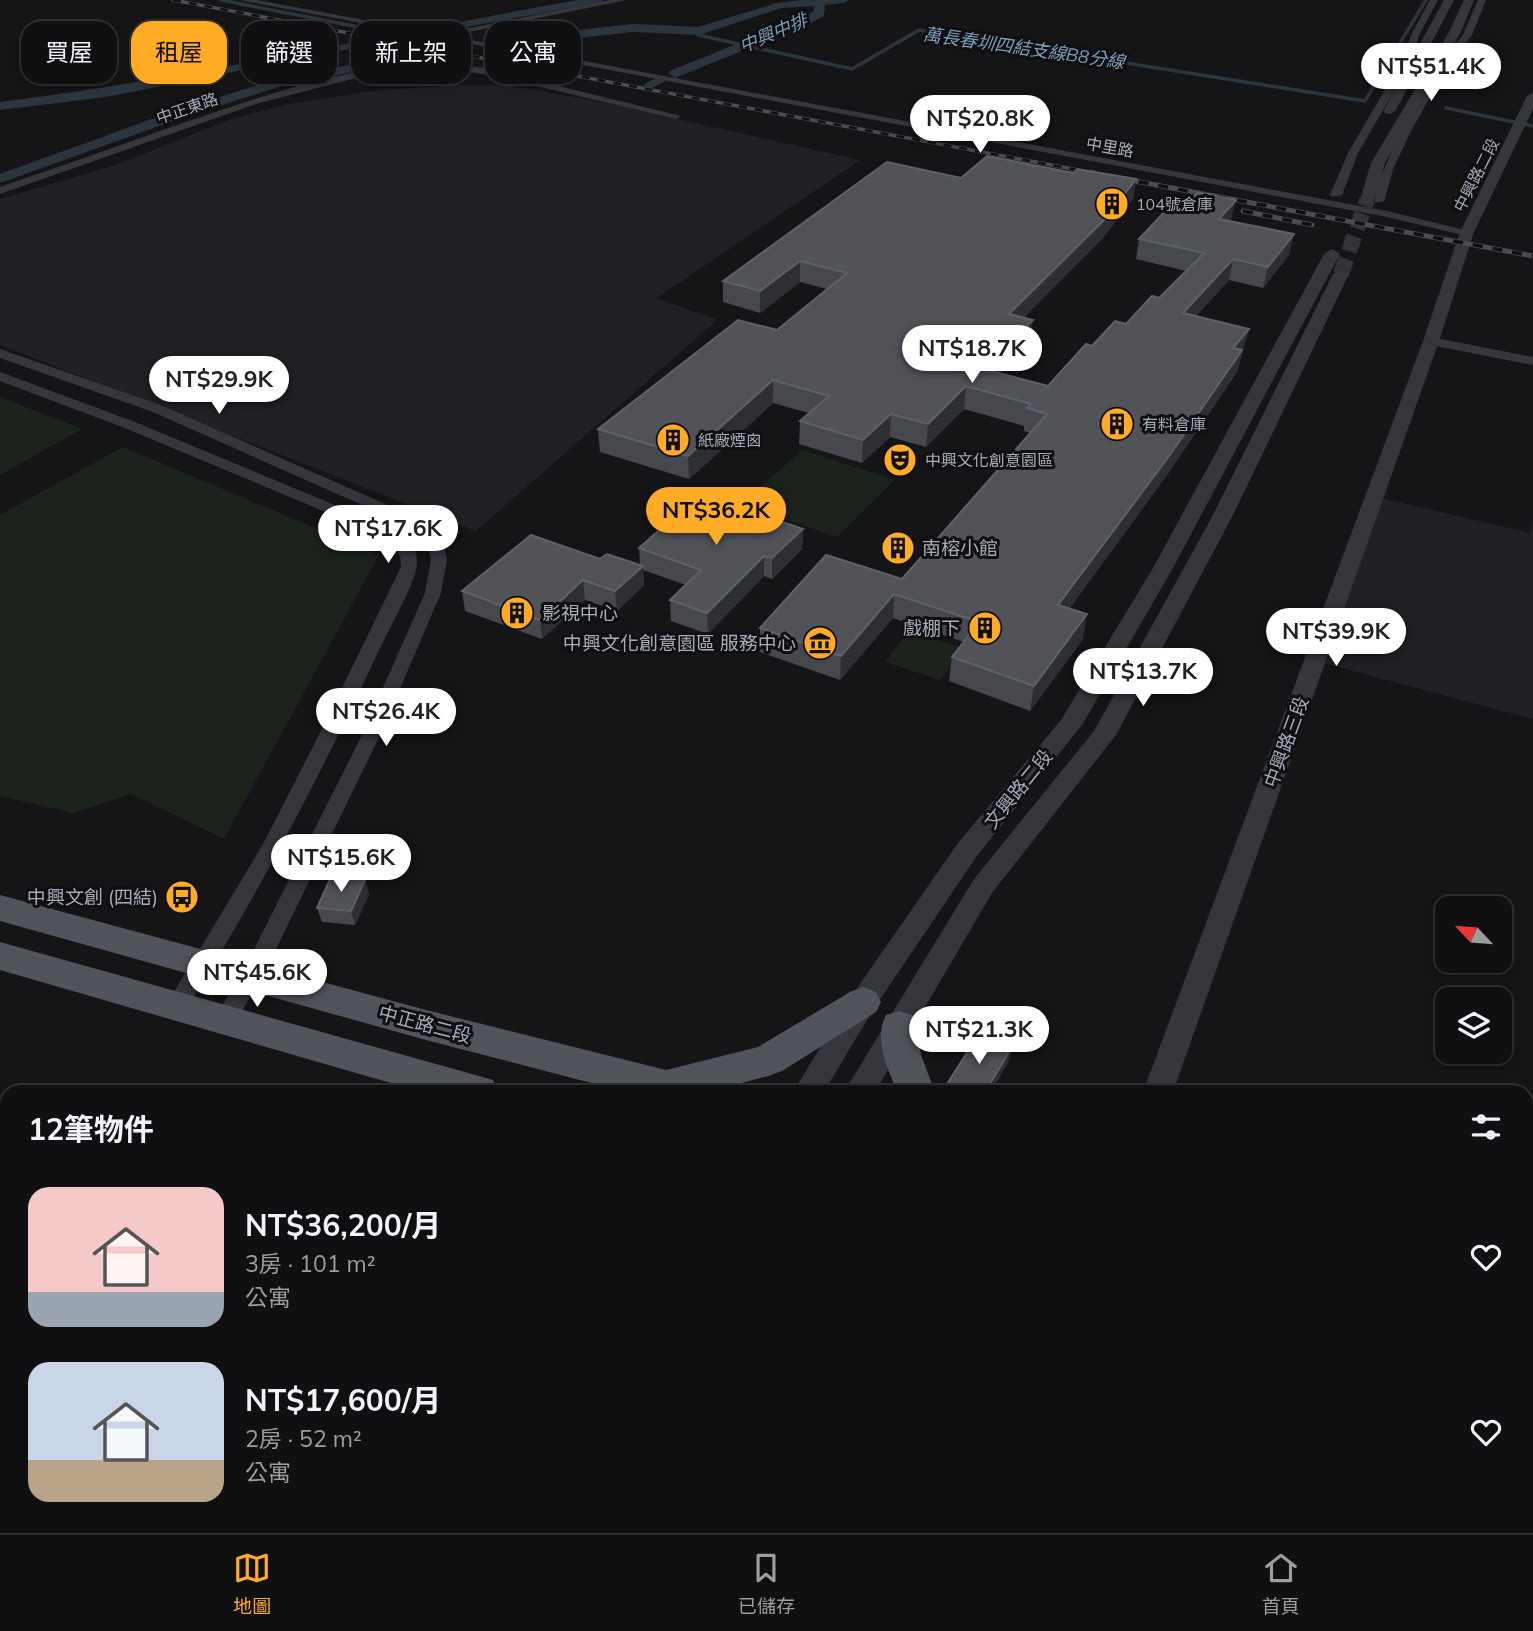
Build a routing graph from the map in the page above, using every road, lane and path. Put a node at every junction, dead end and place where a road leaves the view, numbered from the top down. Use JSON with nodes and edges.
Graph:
{"nodes":[{"id":1,"x":243,"y":0,"type":"edge"},
{"id":2,"x":573,"y":0,"type":"edge"},
{"id":3,"x":623,"y":0,"type":"edge"},
{"id":4,"x":1433,"y":0,"type":"edge"},
{"id":5,"x":1449,"y":0,"type":"edge"},
{"id":6,"x":1469,"y":0,"type":"edge"},
{"id":7,"x":1482,"y":0,"type":"edge"},
{"id":8,"x":358,"y":21,"type":"edge"},
{"id":9,"x":456,"y":21,"type":"edge"},
{"id":10,"x":471,"y":29,"type":"edge"},
{"id":11,"x":471,"y":42,"type":"edge"},
{"id":12,"x":1533,"y":96,"type":"edge"},
{"id":13,"x":676,"y":116,"type":"dead end"},
{"id":14,"x":0,"y":191,"type":"edge"},
{"id":15,"x":1336,"y":195,"type":"dead end"},
{"id":16,"x":1350,"y":197,"type":"tunnel mouth"},
{"id":17,"x":1372,"y":200,"type":"joint"},
{"id":18,"x":1467,"y":232,"type":"junction"},
{"id":19,"x":1431,"y":341,"type":"junction"},
{"id":20,"x":0,"y":352,"type":"edge"},
{"id":21,"x":1533,"y":361,"type":"edge"},
{"id":22,"x":0,"y":376,"type":"edge"},
{"id":23,"x":0,"y":908,"type":"edge"},
{"id":24,"x":0,"y":956,"type":"edge"},
{"id":25,"x":205,"y":964,"type":"junction"},
{"id":26,"x":252,"y":976,"type":"junction"},
{"id":27,"x":863,"y":1002,"type":"junction"},
{"id":28,"x":176,"y":1007,"type":"junction"},
{"id":29,"x":225,"y":1019,"type":"junction"},
{"id":30,"x":899,"y":1026,"type":"junction"},
{"id":31,"x":455,"y":1085,"type":"edge"},
{"id":32,"x":662,"y":1085,"type":"edge"},
{"id":33,"x":690,"y":1085,"type":"edge"},
{"id":34,"x":812,"y":1085,"type":"edge"},
{"id":35,"x":863,"y":1085,"type":"edge"},
{"id":36,"x":912,"y":1085,"type":"edge"},
{"id":37,"x":1161,"y":1085,"type":"edge"}],
"edges":[{"from":1,"to":8,"type":"street"},
{"from":2,"to":9,"type":"street"},
{"from":3,"to":10,"type":"street"},
{"from":4,"to":15,"type":"street"},
{"from":5,"to":16,"type":"street"},
{"from":6,"to":17,"type":"street"},
{"from":7,"to":17,"type":"street"},
{"from":11,"to":18,"type":"street","name":"中里路"},
{"from":12,"to":18,"type":"street","name":"中興路二段"},
{"from":13,"to":14,"type":"street","name":"中正東路"},
{"from":18,"to":19,"type":"street","name":"中興路三段"},
{"from":19,"to":21,"type":"street"},
{"from":19,"to":37,"type":"street","name":"中興路三段"},
{"from":20,"to":26,"type":"street"},
{"from":22,"to":25,"type":"street"},
{"from":23,"to":25,"type":"main road","name":"中正路二段"},
{"from":24,"to":28,"type":"main road"},
{"from":25,"to":26,"type":"main road","name":"中正路二段"},
{"from":25,"to":28,"type":"street"},
{"from":26,"to":29,"type":"street"},
{"from":26,"to":32,"type":"main road","name":"中正路二段"},
{"from":27,"to":30,"type":"street","name":"文興路二段"},
{"from":27,"to":33,"type":"main road"},
{"from":27,"to":34,"type":"street","name":"文興路二段"},
{"from":28,"to":29,"type":"main road"},
{"from":29,"to":31,"type":"main road"},
{"from":30,"to":35,"type":"street","name":"文興路二段"},
{"from":30,"to":36,"type":"main road"}]}
